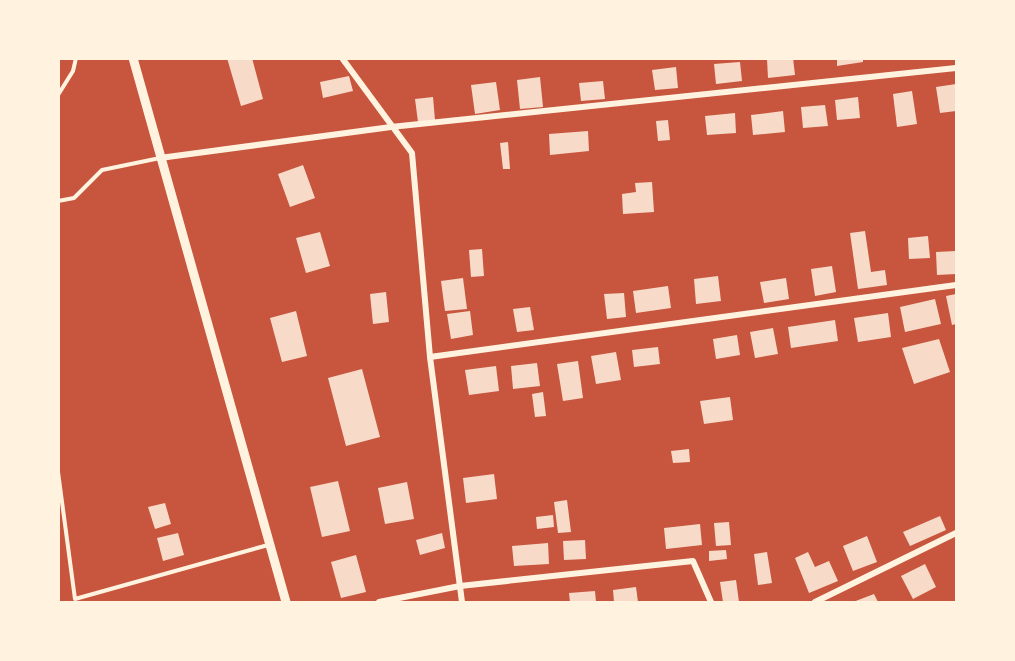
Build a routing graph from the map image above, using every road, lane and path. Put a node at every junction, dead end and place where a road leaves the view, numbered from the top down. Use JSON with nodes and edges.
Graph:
{"nodes":[{"id":1,"x":76,"y":58,"type":"edge"},
{"id":2,"x":133,"y":58,"type":"edge"},
{"id":3,"x":342,"y":58,"type":"edge"},
{"id":4,"x":957,"y":68,"type":"edge"},
{"id":5,"x":58,"y":95,"type":"edge"},
{"id":6,"x":391,"y":127,"type":"junction"},
{"id":7,"x":160,"y":158,"type":"junction"},
{"id":8,"x":58,"y":201,"type":"edge"},
{"id":9,"x":957,"y":285,"type":"edge"},
{"id":10,"x":430,"y":357,"type":"junction"},
{"id":11,"x":58,"y":472,"type":"edge"},
{"id":12,"x":957,"y":533,"type":"edge"},
{"id":13,"x":269,"y":545,"type":"junction"},
{"id":14,"x":460,"y":586,"type":"junction"},
{"id":15,"x":285,"y":603,"type":"edge"},
{"id":16,"x":379,"y":603,"type":"edge"},
{"id":17,"x":462,"y":603,"type":"edge"},
{"id":18,"x":711,"y":603,"type":"edge"},
{"id":19,"x":815,"y":603,"type":"edge"}],
"edges":[{"from":1,"to":5,"type":"lane"},
{"from":2,"to":7,"type":"street"},
{"from":3,"to":6,"type":"street"},
{"from":4,"to":6,"type":"street"},
{"from":6,"to":7,"type":"street"},
{"from":6,"to":10,"type":"street"},
{"from":7,"to":8,"type":"lane"},
{"from":7,"to":13,"type":"street"},
{"from":9,"to":10,"type":"street"},
{"from":10,"to":14,"type":"street"},
{"from":11,"to":13,"type":"lane"},
{"from":12,"to":19,"type":"street"},
{"from":13,"to":15,"type":"street"},
{"from":14,"to":16,"type":"street"},
{"from":14,"to":17,"type":"street"},
{"from":14,"to":18,"type":"street"}]}
